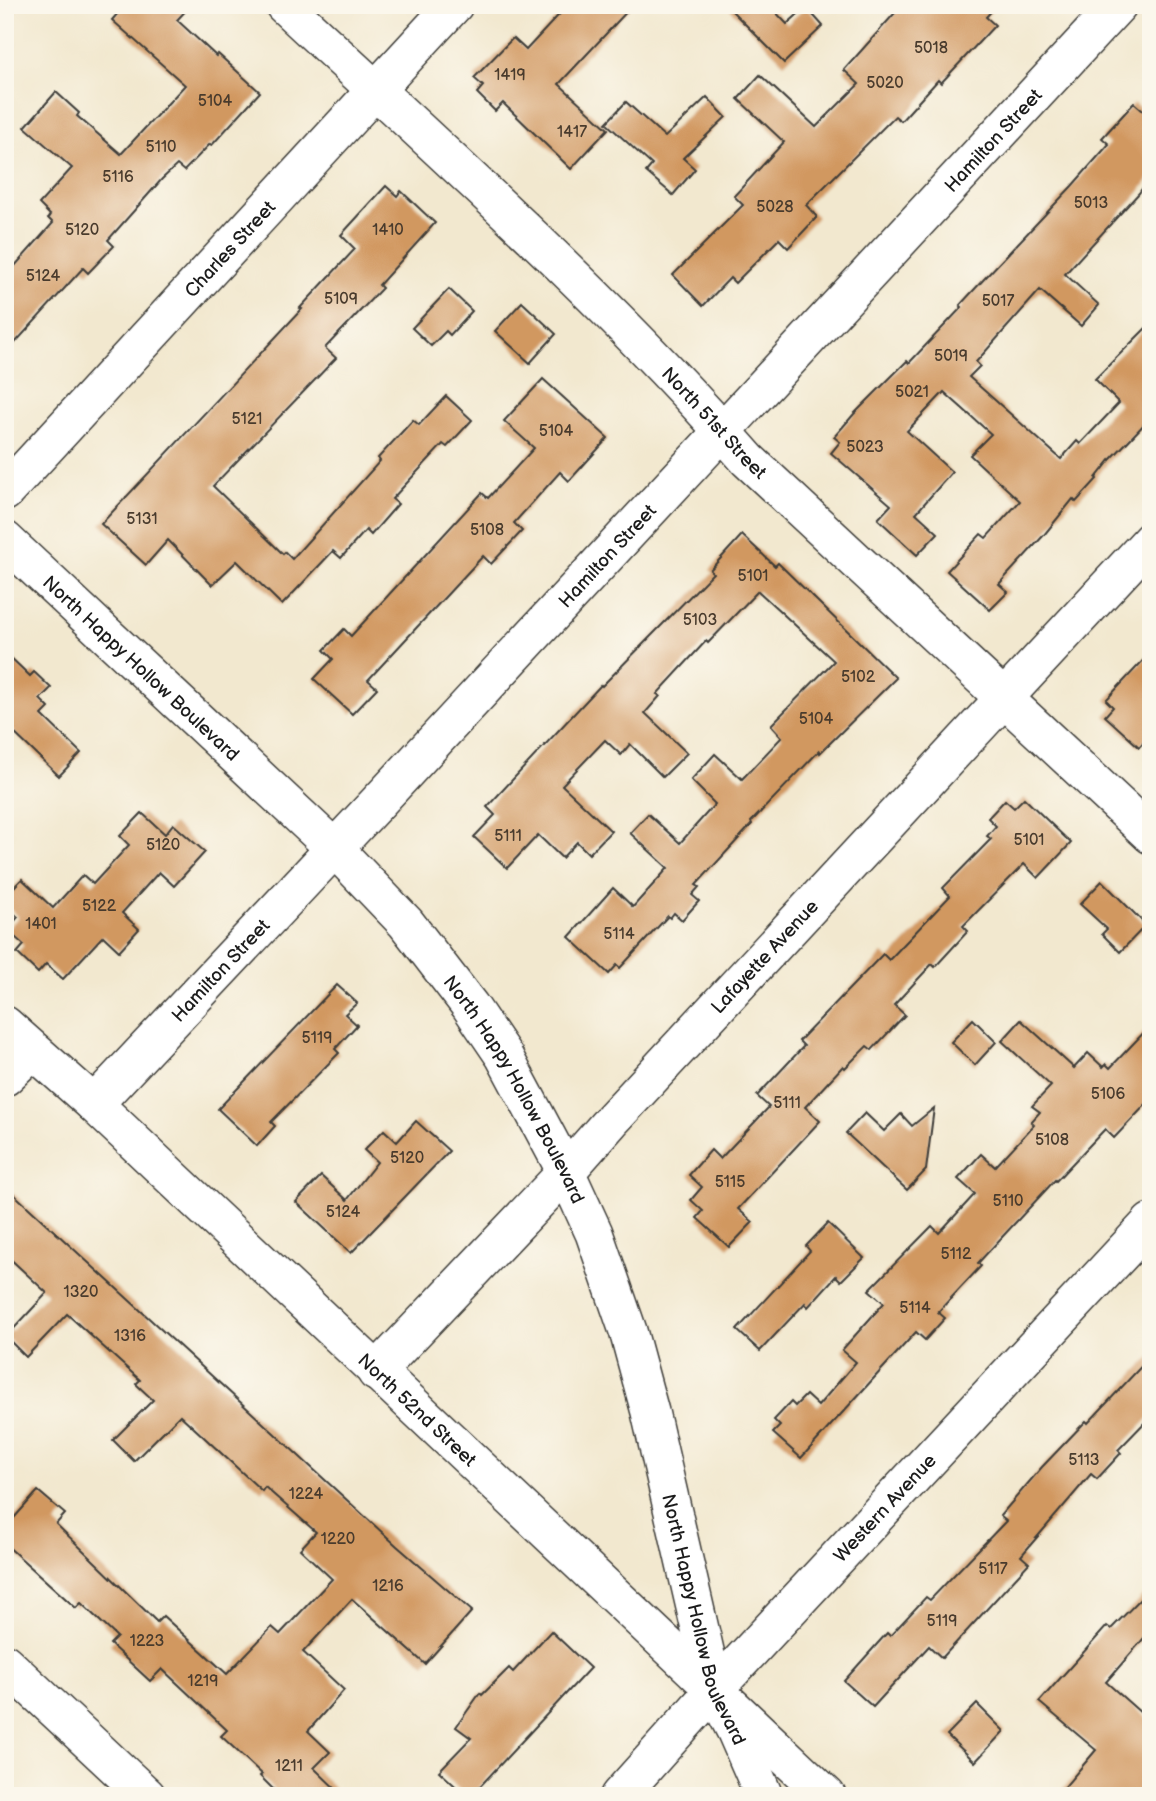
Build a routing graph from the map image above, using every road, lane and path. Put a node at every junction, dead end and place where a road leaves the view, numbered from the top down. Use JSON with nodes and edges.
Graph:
{"nodes":[{"id":1,"x":284,"y":5,"type":"edge"},
{"id":2,"x":454,"y":5,"type":"edge"},
{"id":3,"x":1118,"y":5,"type":"edge"},
{"id":4,"x":375,"y":91,"type":"junction"},
{"id":5,"x":723,"y":430,"type":"junction"},
{"id":6,"x":5,"y":492,"type":"edge"},
{"id":7,"x":5,"y":540,"type":"edge"},
{"id":8,"x":1151,"y":540,"type":"edge"},
{"id":9,"x":1004,"y":697,"type":"junction"},
{"id":10,"x":1151,"y":835,"type":"edge"},
{"id":11,"x":335,"y":849,"type":"junction"},
{"id":12,"x":5,"y":1025,"type":"edge"},
{"id":13,"x":32,"y":1051,"type":"junction"},
{"id":14,"x":5,"y":1077,"type":"edge"},
{"id":15,"x":94,"y":1104,"type":"junction"},
{"id":16,"x":566,"y":1172,"type":"junction"},
{"id":17,"x":1151,"y":1222,"type":"edge"},
{"id":18,"x":376,"y":1372,"type":"junction"},
{"id":19,"x":5,"y":1663,"type":"edge"},
{"id":20,"x":715,"y":1690,"type":"junction"},
{"id":21,"x":146,"y":1796,"type":"edge"},
{"id":22,"x":619,"y":1796,"type":"edge"},
{"id":23,"x":764,"y":1796,"type":"edge"},
{"id":24,"x":827,"y":1796,"type":"edge"}],
"edges":[{"from":1,"to":4,"type":"street","name":"North 51st Street"},
{"from":2,"to":4,"type":"street","name":"Charles Street"},
{"from":3,"to":5,"type":"street","name":"Hamilton Street"},
{"from":4,"to":5,"type":"street","name":"North 51st Street"},
{"from":4,"to":6,"type":"street","name":"Charles Street"},
{"from":5,"to":9,"type":"street","name":"North 51st Street"},
{"from":5,"to":11,"type":"street","name":"Hamilton Street"},
{"from":7,"to":11,"type":"street","name":"North Happy Hollow Boulevard"},
{"from":8,"to":9,"type":"street","name":"Lafayette Avenue"},
{"from":9,"to":10,"type":"street","name":"North 51st Street"},
{"from":9,"to":16,"type":"street","name":"Lafayette Avenue"},
{"from":11,"to":15,"type":"street","name":"Hamilton Street"},
{"from":11,"to":16,"type":"street","name":"North Happy Hollow Boulevard"},
{"from":12,"to":13,"type":"street","name":"North 52nd Street"},
{"from":13,"to":14,"type":"street"},
{"from":13,"to":15,"type":"street","name":"North 52nd Street"},
{"from":15,"to":18,"type":"street","name":"North 52nd Street"},
{"from":16,"to":18,"type":"street","name":"Lafayette Avenue"},
{"from":16,"to":20,"type":"street","name":"North Happy Hollow Boulevard"},
{"from":17,"to":20,"type":"street","name":"Western Avenue"},
{"from":18,"to":20,"type":"street","name":"North 52nd Street"},
{"from":19,"to":21,"type":"street"},
{"from":20,"to":22,"type":"street","name":"Western Avenue"},
{"from":20,"to":23,"type":"street","name":"North Happy Hollow Boulevard"},
{"from":20,"to":24,"type":"street","name":"North 52nd Street"}]}
